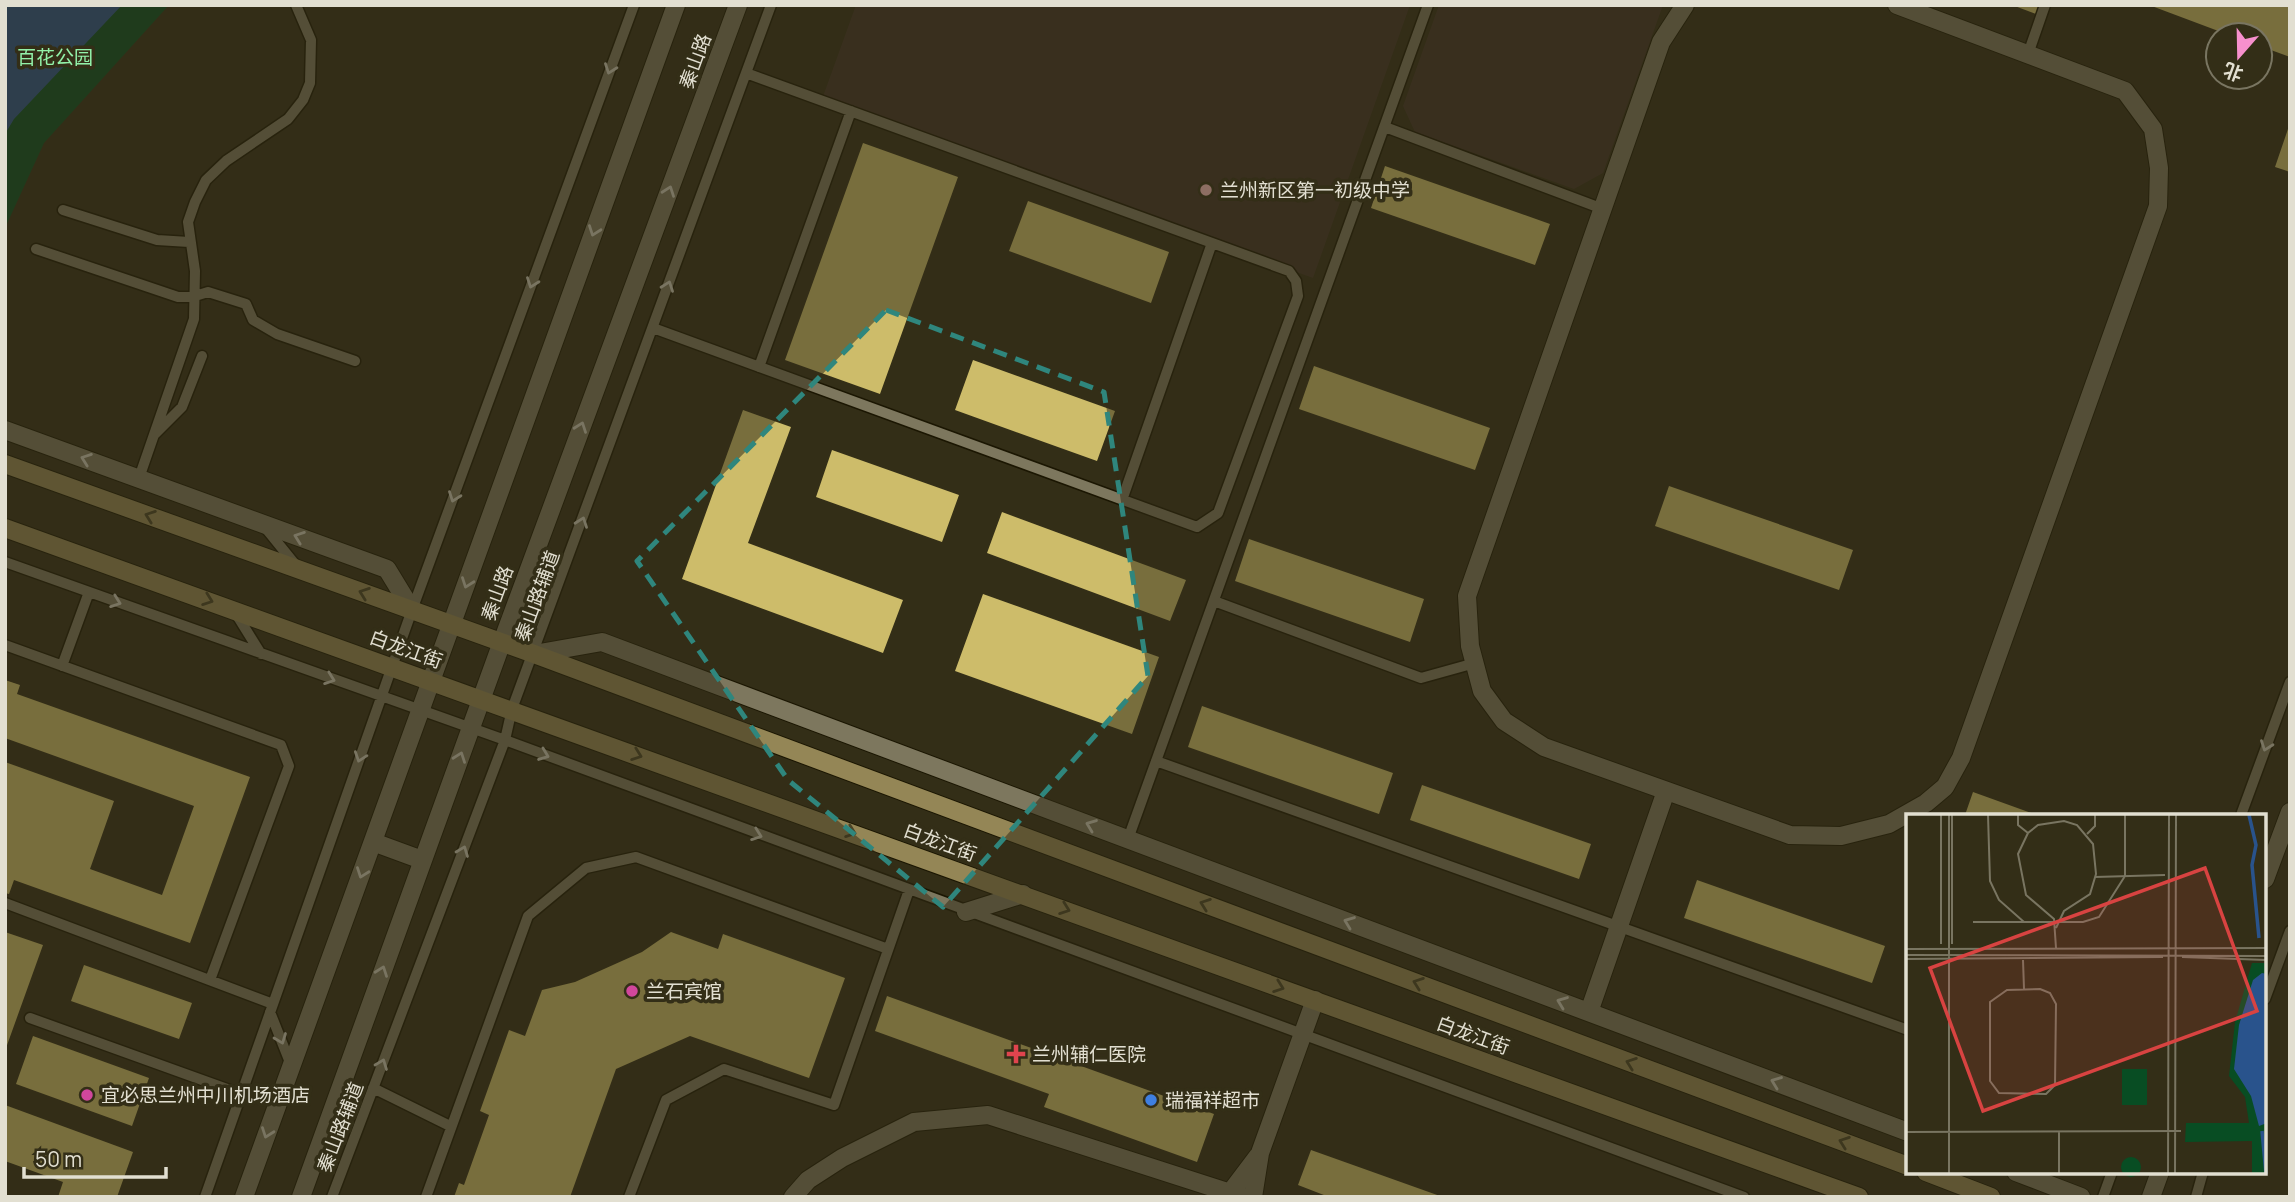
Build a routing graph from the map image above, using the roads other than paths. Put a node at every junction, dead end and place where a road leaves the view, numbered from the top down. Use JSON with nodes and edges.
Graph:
{"nodes":[{"id":1,"x":296,"y":5,"type":"edge"},
{"id":2,"x":634,"y":5,"type":"edge"},
{"id":3,"x":676,"y":5,"type":"edge"},
{"id":4,"x":738,"y":5,"type":"edge"},
{"id":5,"x":771,"y":5,"type":"edge"},
{"id":6,"x":1428,"y":5,"type":"edge"},
{"id":7,"x":1685,"y":5,"type":"edge"},
{"id":8,"x":1897,"y":5,"type":"edge"},
{"id":9,"x":2045,"y":5,"type":"edge"},
{"id":10,"x":2028,"y":54,"type":"junction"},
{"id":11,"x":746,"y":73,"type":"junction"},
{"id":12,"x":850,"y":111,"type":"junction"},
{"id":13,"x":1385,"y":127,"type":"junction"},
{"id":14,"x":1603,"y":209,"type":"junction"},
{"id":15,"x":63,"y":210,"type":"dead end"},
{"id":16,"x":190,"y":242,"type":"junction"},
{"id":17,"x":1212,"y":243,"type":"junction"},
{"id":18,"x":36,"y":249,"type":"dead end"},
{"id":19,"x":192,"y":297,"type":"junction"},
{"id":20,"x":653,"y":328,"type":"junction"},
{"id":21,"x":202,"y":356,"type":"dead end"},
{"id":22,"x":355,"y":361,"type":"dead end"},
{"id":23,"x":759,"y":367,"type":"junction"},
{"id":24,"x":5,"y":430,"type":"edge"},
{"id":25,"x":153,"y":436,"type":"junction"},
{"id":26,"x":5,"y":464,"type":"edge"},
{"id":27,"x":139,"y":478,"type":"junction"},
{"id":28,"x":1122,"y":500,"type":"junction"},
{"id":29,"x":261,"y":523,"type":"junction"},
{"id":30,"x":5,"y":528,"type":"edge"},
{"id":31,"x":5,"y":562,"type":"edge"},
{"id":32,"x":300,"y":570,"type":"junction"},
{"id":33,"x":89,"y":592,"type":"junction"},
{"id":34,"x":1214,"y":601,"type":"junction"},
{"id":35,"x":233,"y":609,"type":"junction"},
{"id":36,"x":412,"y":610,"type":"junction"},
{"id":37,"x":452,"y":624,"type":"junction"},
{"id":38,"x":502,"y":642,"type":"junction"},
{"id":39,"x":5,"y":645,"type":"edge"},
{"id":40,"x":261,"y":654,"type":"junction"},
{"id":41,"x":534,"y":654,"type":"junction"},
{"id":42,"x":1475,"y":663,"type":"junction"},
{"id":43,"x":62,"y":666,"type":"junction"},
{"id":44,"x":393,"y":666,"type":"junction"},
{"id":45,"x":432,"y":680,"type":"junction"},
{"id":46,"x":2290,"y":682,"type":"edge"},
{"id":47,"x":381,"y":698,"type":"junction"},
{"id":48,"x":481,"y":698,"type":"junction"},
{"id":49,"x":512,"y":709,"type":"junction"},
{"id":50,"x":420,"y":712,"type":"junction"},
{"id":51,"x":470,"y":730,"type":"junction"},
{"id":52,"x":505,"y":740,"type":"junction"},
{"id":53,"x":1156,"y":761,"type":"junction"},
{"id":54,"x":1666,"y":791,"type":"junction"},
{"id":55,"x":2290,"y":813,"type":"edge"},
{"id":56,"x":1906,"y":814,"type":"edge"},
{"id":57,"x":1907,"y":814,"type":"edge"},
{"id":58,"x":2241,"y":814,"type":"edge"},
{"id":59,"x":1128,"y":839,"type":"junction"},
{"id":60,"x":373,"y":842,"type":"junction"},
{"id":61,"x":422,"y":860,"type":"junction"},
{"id":62,"x":2267,"y":875,"type":"edge"},
{"id":63,"x":909,"y":890,"type":"junction"},
{"id":64,"x":1023,"y":894,"type":"junction"},
{"id":65,"x":5,"y":903,"type":"edge"},
{"id":66,"x":966,"y":912,"type":"junction"},
{"id":67,"x":1619,"y":926,"type":"junction"},
{"id":68,"x":2290,"y":931,"type":"edge"},
{"id":69,"x":888,"y":949,"type":"junction"},
{"id":70,"x":210,"y":980,"type":"junction"},
{"id":71,"x":2267,"y":994,"type":"edge"},
{"id":72,"x":1315,"y":1000,"type":"junction"},
{"id":73,"x":272,"y":1008,"type":"junction"},
{"id":74,"x":1589,"y":1012,"type":"junction"},
{"id":75,"x":30,"y":1018,"type":"dead end"},
{"id":76,"x":1906,"y":1029,"type":"edge"},
{"id":77,"x":1303,"y":1035,"type":"junction"},
{"id":78,"x":291,"y":1066,"type":"junction"},
{"id":79,"x":373,"y":1088,"type":"junction"},
{"id":80,"x":241,"y":1094,"type":"junction"},
{"id":81,"x":450,"y":1126,"type":"junction"},
{"id":82,"x":1906,"y":1131,"type":"edge"},
{"id":83,"x":1260,"y":1153,"type":"junction"},
{"id":84,"x":1906,"y":1165,"type":"edge"},
{"id":85,"x":1931,"y":1174,"type":"edge"},
{"id":86,"x":2021,"y":1174,"type":"edge"},
{"id":87,"x":2111,"y":1174,"type":"edge"},
{"id":88,"x":2159,"y":1174,"type":"edge"},
{"id":89,"x":2202,"y":1174,"type":"edge"},
{"id":90,"x":1234,"y":1195,"type":"edge"},
{"id":91,"x":205,"y":1197,"type":"edge"},
{"id":92,"x":244,"y":1197,"type":"edge"},
{"id":93,"x":301,"y":1197,"type":"edge"},
{"id":94,"x":332,"y":1197,"type":"edge"},
{"id":95,"x":426,"y":1197,"type":"edge"},
{"id":96,"x":629,"y":1197,"type":"edge"},
{"id":97,"x":793,"y":1197,"type":"edge"},
{"id":98,"x":1253,"y":1197,"type":"edge"},
{"id":99,"x":1744,"y":1197,"type":"edge"},
{"id":100,"x":1859,"y":1197,"type":"edge"},
{"id":101,"x":1991,"y":1197,"type":"edge"},
{"id":102,"x":2081,"y":1197,"type":"edge"},
{"id":103,"x":2103,"y":1197,"type":"edge"},
{"id":104,"x":2151,"y":1197,"type":"edge"},
{"id":105,"x":2196,"y":1197,"type":"edge"}],
"edges":[{"from":1,"to":16,"type":"lane"},
{"from":2,"to":36,"type":"lane","one_way":true},
{"from":3,"to":37,"type":"street","name":"秦山路","one_way":true},
{"from":38,"to":4,"type":"street","name":"秦山路","one_way":true},
{"from":5,"to":11,"type":"lane","name":"秦山路辅道"},
{"from":6,"to":13,"type":"lane"},
{"from":7,"to":14,"type":"street"},
{"from":8,"to":10,"type":"street"},
{"from":9,"to":10,"type":"lane"},
{"from":10,"to":57,"type":"street"},
{"from":11,"to":12,"type":"lane"},
{"from":20,"to":11,"type":"lane","name":"秦山路辅道","one_way":true},
{"from":12,"to":17,"type":"lane"},
{"from":12,"to":23,"type":"lane"},
{"from":13,"to":14,"type":"lane"},
{"from":13,"to":34,"type":"lane"},
{"from":14,"to":42,"type":"street"},
{"from":15,"to":16,"type":"lane"},
{"from":16,"to":19,"type":"lane"},
{"from":17,"to":28,"type":"lane"},
{"from":17,"to":28,"type":"lane"},
{"from":18,"to":19,"type":"lane"},
{"from":19,"to":22,"type":"lane"},
{"from":19,"to":25,"type":"lane"},
{"from":20,"to":23,"type":"lane"},
{"from":41,"to":20,"type":"lane","name":"秦山路辅道","one_way":true},
{"from":21,"to":25,"type":"lane"},
{"from":23,"to":28,"type":"lane"},
{"from":27,"to":24,"type":"street","one_way":true},
{"from":25,"to":27,"type":"lane"},
{"from":32,"to":26,"type":"main road","name":"白龙江街","one_way":true},
{"from":27,"to":29,"type":"street"},
{"from":29,"to":32,"type":"lane"},
{"from":36,"to":29,"type":"street","one_way":true},
{"from":30,"to":35,"type":"main road","name":"白龙江街","one_way":true},
{"from":31,"to":33,"type":"lane"},
{"from":36,"to":32,"type":"main road","name":"白龙江街","one_way":true},
{"from":33,"to":40,"type":"lane","one_way":true},
{"from":33,"to":43,"type":"lane"},
{"from":34,"to":42,"type":"lane"},
{"from":34,"to":53,"type":"lane"},
{"from":35,"to":40,"type":"lane"},
{"from":35,"to":44,"type":"main road","name":"白龙江街"},
{"from":36,"to":37,"type":"main road","name":"白龙江街"},
{"from":36,"to":44,"type":"lane"},
{"from":37,"to":38,"type":"main road","name":"白龙江街"},
{"from":37,"to":45,"type":"street","name":"秦山路"},
{"from":38,"to":41,"type":"main road","name":"白龙江街"},
{"from":38,"to":48,"type":"street","name":"秦山路"},
{"from":39,"to":43,"type":"lane"},
{"from":40,"to":47,"type":"lane","one_way":true},
{"from":41,"to":49,"type":"lane","name":"秦山路辅道"},
{"from":59,"to":41,"type":"street","one_way":true},
{"from":84,"to":41,"type":"main road","name":"白龙江街","one_way":true},
{"from":42,"to":54,"type":"street"},
{"from":43,"to":70,"type":"lane"},
{"from":44,"to":45,"type":"main road","name":"白龙江街"},
{"from":44,"to":47,"type":"lane"},
{"from":45,"to":48,"type":"main road","name":"白龙江街"},
{"from":45,"to":50,"type":"street","name":"秦山路"},
{"from":46,"to":58,"type":"lane","one_way":true},
{"from":47,"to":50,"type":"lane"},
{"from":47,"to":73,"type":"lane","one_way":true},
{"from":48,"to":49,"type":"main road","name":"白龙江街"},
{"from":48,"to":51,"type":"street","name":"秦山路"},
{"from":49,"to":52,"type":"lane","name":"秦山路辅道"},
{"from":49,"to":64,"type":"main road","name":"白龙江街","one_way":true},
{"from":50,"to":51,"type":"lane"},
{"from":50,"to":60,"type":"street","name":"秦山路"},
{"from":51,"to":52,"type":"lane"},
{"from":61,"to":51,"type":"street","name":"秦山路","one_way":true},
{"from":52,"to":63,"type":"lane","one_way":true},
{"from":79,"to":52,"type":"lane","name":"秦山路辅道","one_way":true},
{"from":53,"to":59,"type":"lane"},
{"from":53,"to":67,"type":"lane"},
{"from":54,"to":56,"type":"street"},
{"from":54,"to":67,"type":"street"},
{"from":55,"to":62,"type":"street"},
{"from":74,"to":59,"type":"street","one_way":true},
{"from":60,"to":61,"type":"street"},
{"from":60,"to":78,"type":"street","name":"秦山路","one_way":true},
{"from":93,"to":61,"type":"street","name":"秦山路","one_way":true},
{"from":63,"to":66,"type":"lane"},
{"from":63,"to":69,"type":"lane"},
{"from":64,"to":66,"type":"street"},
{"from":64,"to":72,"type":"main road","name":"白龙江街","one_way":true},
{"from":65,"to":70,"type":"lane"},
{"from":66,"to":77,"type":"lane"},
{"from":67,"to":74,"type":"street"},
{"from":67,"to":76,"type":"lane"},
{"from":68,"to":71,"type":"lane"},
{"from":69,"to":81,"type":"lane"},
{"from":69,"to":96,"type":"lane"},
{"from":70,"to":73,"type":"lane"},
{"from":72,"to":77,"type":"street"},
{"from":72,"to":100,"type":"main road","name":"白龙江街"},
{"from":73,"to":78,"type":"lane","one_way":true},
{"from":73,"to":80,"type":"lane"},
{"from":82,"to":74,"type":"street","one_way":true},
{"from":75,"to":80,"type":"lane"},
{"from":77,"to":83,"type":"street"},
{"from":77,"to":99,"type":"lane"},
{"from":78,"to":92,"type":"street","name":"秦山路","one_way":true},
{"from":79,"to":81,"type":"lane"},
{"from":79,"to":94,"type":"lane","name":"秦山路辅道"},
{"from":80,"to":91,"type":"lane"},
{"from":81,"to":95,"type":"lane"},
{"from":83,"to":90,"type":"street"},
{"from":83,"to":98,"type":"street"},
{"from":85,"to":101,"type":"main road"},
{"from":86,"to":102,"type":"street"},
{"from":87,"to":103,"type":"lane"},
{"from":88,"to":104,"type":"street"},
{"from":89,"to":105,"type":"lane"},
{"from":90,"to":97,"type":"street"}]}
